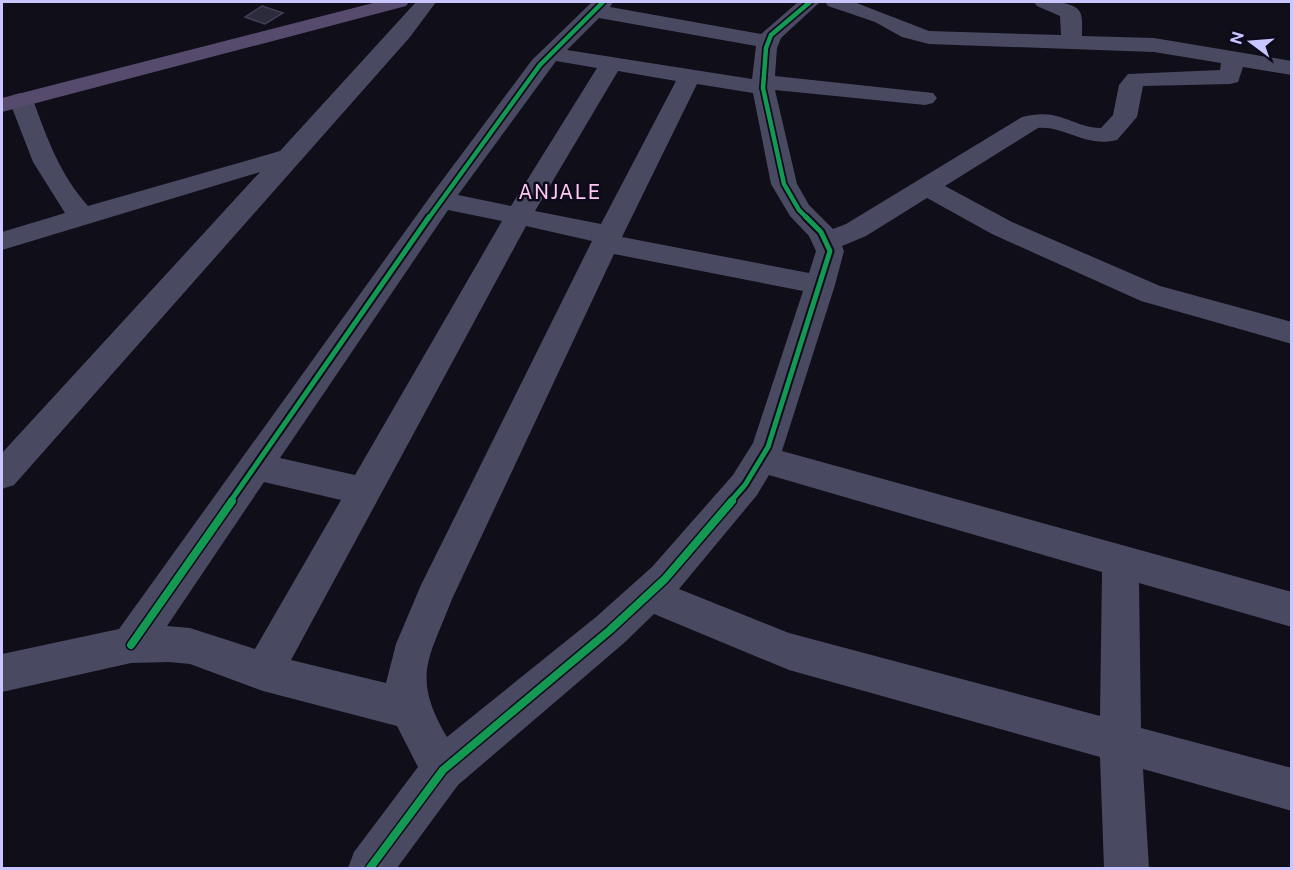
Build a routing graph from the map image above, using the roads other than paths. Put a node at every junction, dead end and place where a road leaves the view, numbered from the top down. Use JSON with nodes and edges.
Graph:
{"nodes":[{"id":1,"x":422,"y":2,"type":"edge"},
{"id":2,"x":810,"y":2,"type":"edge"},
{"id":3,"x":835,"y":2,"type":"edge"},
{"id":4,"x":1044,"y":2,"type":"edge"},
{"id":5,"x":599,"y":6,"type":"edge"},
{"id":6,"x":1072,"y":41,"type":"junction"},
{"id":7,"x":768,"y":42,"type":"junction"},
{"id":8,"x":551,"y":54,"type":"junction"},
{"id":9,"x":1233,"y":58,"type":"junction"},
{"id":10,"x":611,"y":64,"type":"junction"},
{"id":11,"x":1292,"y":68,"type":"edge"},
{"id":12,"x":689,"y":77,"type":"junction"},
{"id":13,"x":764,"y":85,"type":"junction"},
{"id":14,"x":925,"y":98,"type":"dead end"},
{"id":15,"x":11,"y":102,"type":"edge"},
{"id":16,"x":286,"y":158,"type":"junction"},
{"id":17,"x":926,"y":187,"type":"junction"},
{"id":18,"x":441,"y":200,"type":"junction"},
{"id":19,"x":83,"y":217,"type":"junction"},
{"id":20,"x":518,"y":217,"type":"junction"},
{"id":21,"x":607,"y":239,"type":"junction"},
{"id":22,"x":2,"y":241,"type":"edge"},
{"id":23,"x":827,"y":242,"type":"junction"},
{"id":24,"x":821,"y":285,"type":"junction"},
{"id":25,"x":1292,"y":333,"type":"edge"},
{"id":26,"x":762,"y":459,"type":"junction"},
{"id":27,"x":255,"y":466,"type":"junction"},
{"id":28,"x":4,"y":470,"type":"edge"},
{"id":29,"x":364,"y":491,"type":"junction"},
{"id":30,"x":1121,"y":560,"type":"junction"},
{"id":31,"x":648,"y":594,"type":"junction"},
{"id":32,"x":1292,"y":610,"type":"edge"},
{"id":33,"x":131,"y":645,"type":"junction"},
{"id":34,"x":263,"y":672,"type":"junction"},
{"id":35,"x":2,"y":673,"type":"edge"},
{"id":36,"x":411,"y":709,"type":"junction"},
{"id":37,"x":1120,"y":743,"type":"junction"},
{"id":38,"x":443,"y":770,"type":"junction"},
{"id":39,"x":1292,"y":790,"type":"edge"},
{"id":40,"x":370,"y":868,"type":"edge"},
{"id":41,"x":1126,"y":868,"type":"edge"}],
"edges":[{"from":1,"to":15,"type":"main road"},
{"from":1,"to":16,"type":"street"},
{"from":2,"to":7,"type":"street"},
{"from":3,"to":6,"type":"street"},
{"from":4,"to":6,"type":"street"},
{"from":5,"to":7,"type":"street"},
{"from":5,"to":8,"type":"street"},
{"from":6,"to":9,"type":"street"},
{"from":7,"to":13,"type":"street"},
{"from":8,"to":10,"type":"street"},
{"from":8,"to":18,"type":"street"},
{"from":9,"to":11,"type":"street"},
{"from":9,"to":17,"type":"street"},
{"from":10,"to":12,"type":"street"},
{"from":10,"to":20,"type":"street"},
{"from":12,"to":13,"type":"street"},
{"from":12,"to":21,"type":"street"},
{"from":13,"to":14,"type":"street"},
{"from":13,"to":23,"type":"street"},
{"from":15,"to":19,"type":"street"},
{"from":16,"to":19,"type":"street"},
{"from":16,"to":28,"type":"street"},
{"from":17,"to":23,"type":"street"},
{"from":17,"to":25,"type":"street"},
{"from":18,"to":20,"type":"street"},
{"from":18,"to":27,"type":"street"},
{"from":19,"to":22,"type":"street"},
{"from":20,"to":21,"type":"street"},
{"from":20,"to":29,"type":"street"},
{"from":21,"to":24,"type":"street"},
{"from":21,"to":36,"type":"street"},
{"from":23,"to":24,"type":"street"},
{"from":24,"to":26,"type":"street"},
{"from":26,"to":30,"type":"street"},
{"from":26,"to":31,"type":"street"},
{"from":27,"to":29,"type":"street"},
{"from":27,"to":33,"type":"street"},
{"from":29,"to":34,"type":"street"},
{"from":30,"to":32,"type":"street"},
{"from":30,"to":37,"type":"street"},
{"from":31,"to":37,"type":"street"},
{"from":31,"to":38,"type":"street"},
{"from":33,"to":34,"type":"street"},
{"from":33,"to":35,"type":"street"},
{"from":34,"to":36,"type":"street"},
{"from":36,"to":38,"type":"street"},
{"from":37,"to":39,"type":"street"},
{"from":37,"to":41,"type":"street"},
{"from":38,"to":40,"type":"street"}]}
